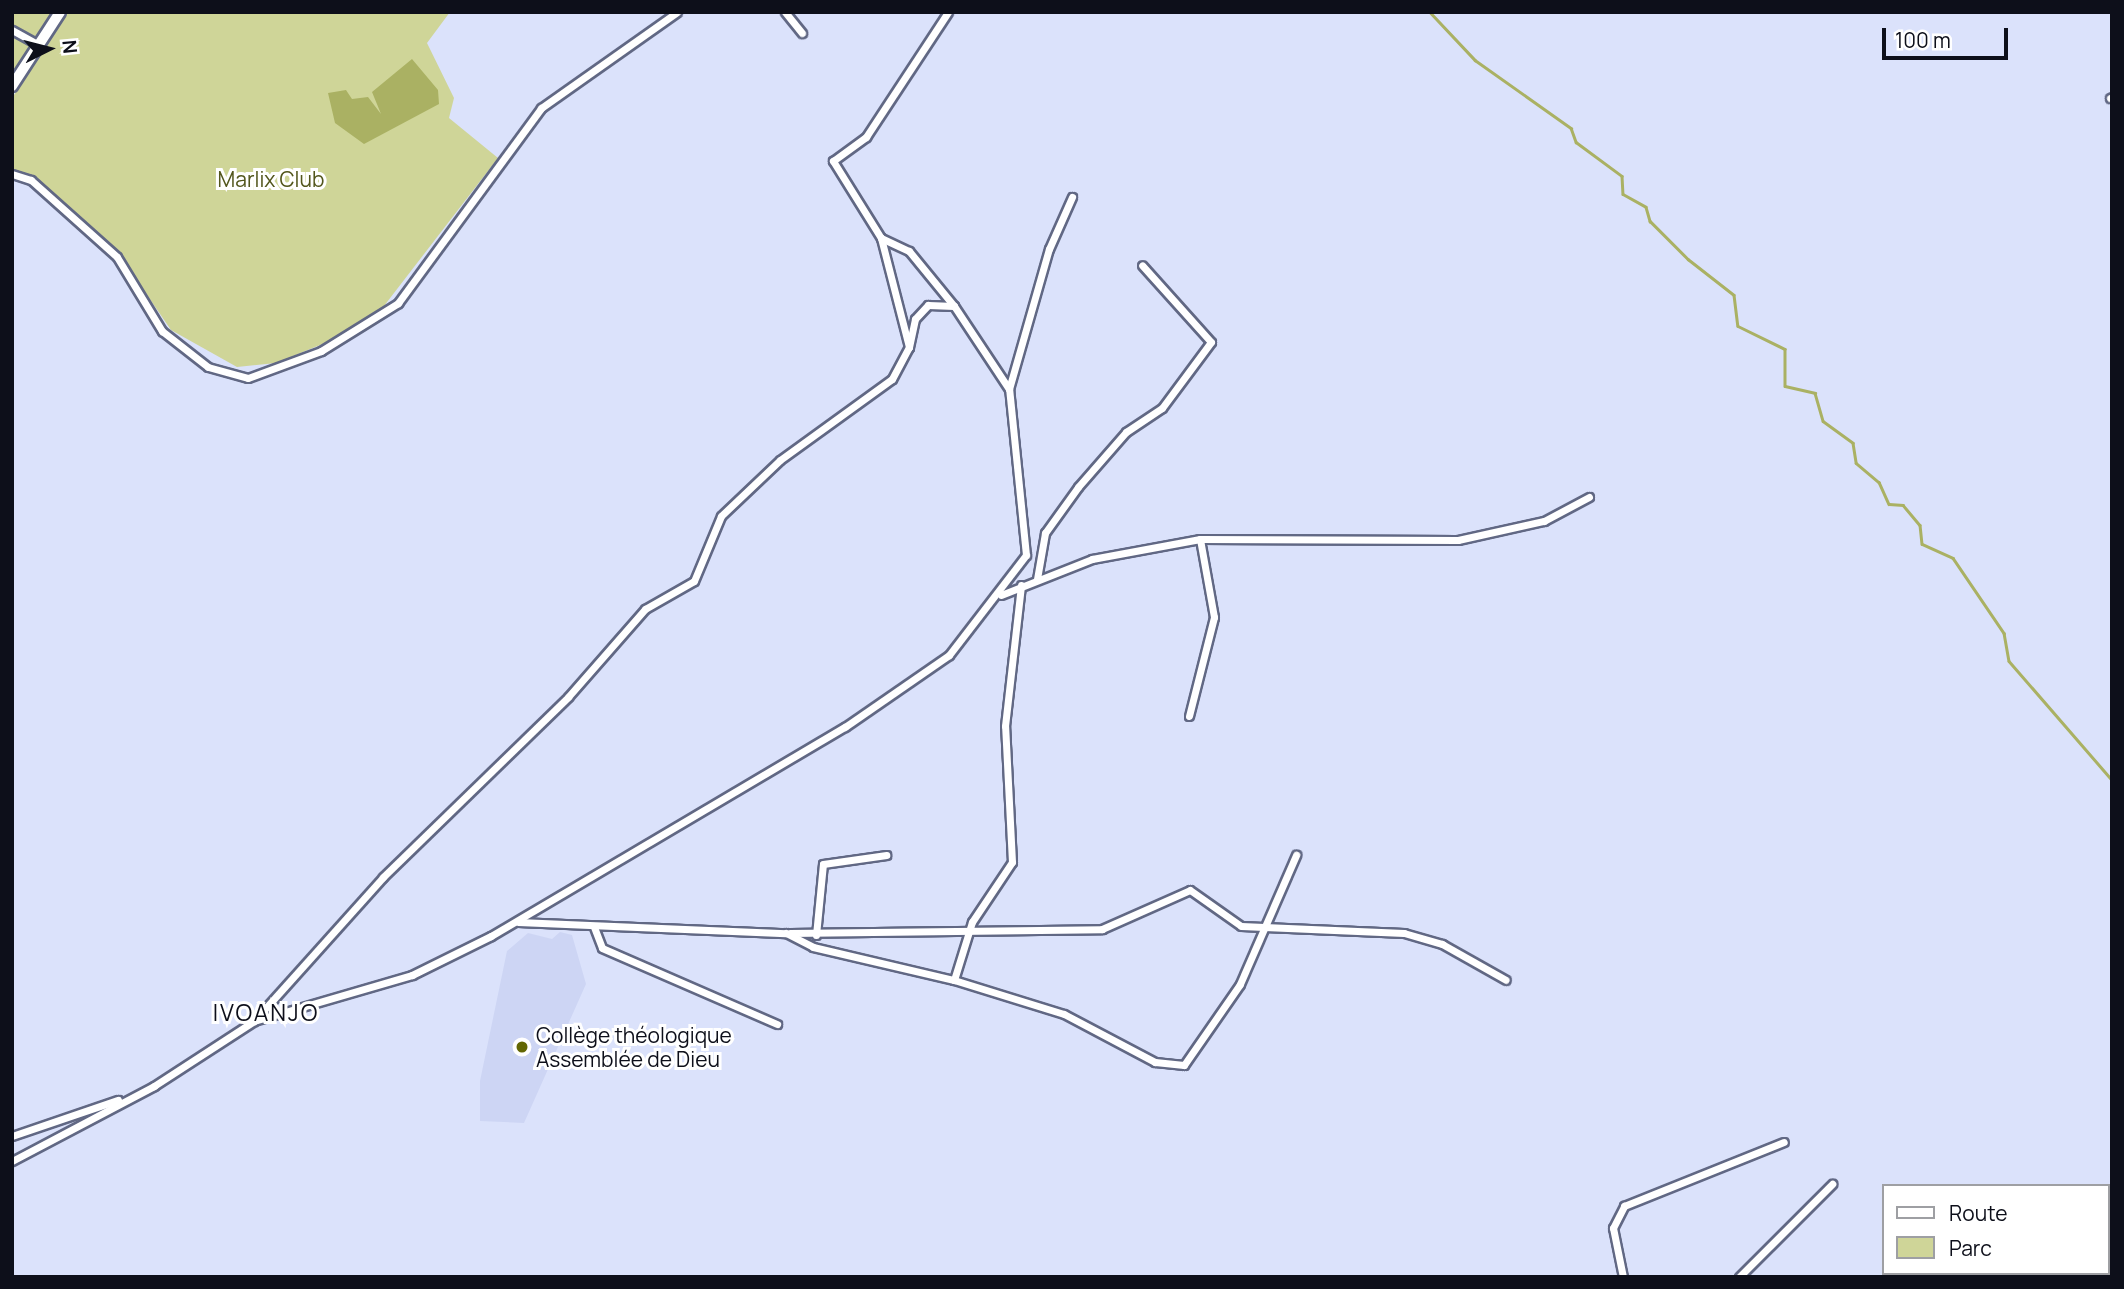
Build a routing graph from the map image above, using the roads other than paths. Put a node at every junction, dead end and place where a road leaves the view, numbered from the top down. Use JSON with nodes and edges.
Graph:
{"nodes":[{"id":1,"x":60,"y":12,"type":"edge"},
{"id":2,"x":677,"y":12,"type":"edge"},
{"id":3,"x":785,"y":12,"type":"edge"},
{"id":4,"x":948,"y":12,"type":"edge"},
{"id":5,"x":12,"y":30,"type":"edge"},
{"id":6,"x":802,"y":33,"type":"dead end"},
{"id":7,"x":39,"y":45,"type":"junction"},
{"id":8,"x":12,"y":86,"type":"edge"},
{"id":9,"x":12,"y":174,"type":"edge"},
{"id":10,"x":1072,"y":197,"type":"dead end"},
{"id":11,"x":881,"y":239,"type":"junction"},
{"id":12,"x":1142,"y":265,"type":"dead end"},
{"id":13,"x":954,"y":306,"type":"junction"},
{"id":14,"x":909,"y":347,"type":"junction"},
{"id":15,"x":1009,"y":389,"type":"junction"},
{"id":16,"x":1589,"y":497,"type":"dead end"},
{"id":17,"x":1200,"y":539,"type":"junction"},
{"id":18,"x":1037,"y":579,"type":"junction"},
{"id":19,"x":1021,"y":585,"type":"junction"},
{"id":20,"x":997,"y":597,"type":"junction"},
{"id":21,"x":1189,"y":716,"type":"dead end"},
{"id":22,"x":886,"y":855,"type":"dead end"},
{"id":23,"x":1296,"y":855,"type":"dead end"},
{"id":24,"x":518,"y":922,"type":"junction"},
{"id":25,"x":1269,"y":927,"type":"junction"},
{"id":26,"x":594,"y":928,"type":"junction"},
{"id":27,"x":972,"y":928,"type":"junction"},
{"id":28,"x":786,"y":933,"type":"junction"},
{"id":29,"x":816,"y":935,"type":"junction"},
{"id":30,"x":954,"y":979,"type":"junction"},
{"id":31,"x":1506,"y":981,"type":"dead end"},
{"id":32,"x":254,"y":1021,"type":"junction"},
{"id":33,"x":777,"y":1024,"type":"dead end"},
{"id":34,"x":139,"y":1093,"type":"junction"},
{"id":35,"x":12,"y":1136,"type":"edge"},
{"id":36,"x":1784,"y":1142,"type":"dead end"},
{"id":37,"x":12,"y":1161,"type":"edge"},
{"id":38,"x":1832,"y":1184,"type":"dead end"},
{"id":39,"x":1623,"y":1277,"type":"edge"},
{"id":40,"x":1739,"y":1277,"type":"edge"}],
"edges":[{"from":1,"to":7,"type":"main road"},
{"from":2,"to":9,"type":"street"},
{"from":3,"to":6,"type":"street"},
{"from":4,"to":11,"type":"street"},
{"from":5,"to":7,"type":"street"},
{"from":7,"to":8,"type":"main road"},
{"from":10,"to":15,"type":"street"},
{"from":11,"to":13,"type":"street"},
{"from":11,"to":14,"type":"street"},
{"from":12,"to":18,"type":"street"},
{"from":13,"to":14,"type":"street"},
{"from":13,"to":15,"type":"street"},
{"from":14,"to":32,"type":"street"},
{"from":15,"to":20,"type":"street"},
{"from":16,"to":17,"type":"street"},
{"from":17,"to":18,"type":"street"},
{"from":17,"to":21,"type":"street"},
{"from":18,"to":19,"type":"street"},
{"from":19,"to":20,"type":"street"},
{"from":19,"to":27,"type":"street"},
{"from":20,"to":24,"type":"street"},
{"from":22,"to":29,"type":"street"},
{"from":23,"to":25,"type":"street"},
{"from":24,"to":26,"type":"street"},
{"from":24,"to":32,"type":"street"},
{"from":25,"to":27,"type":"street"},
{"from":25,"to":30,"type":"street"},
{"from":25,"to":31,"type":"street"},
{"from":26,"to":28,"type":"street"},
{"from":26,"to":33,"type":"street"},
{"from":27,"to":29,"type":"street"},
{"from":27,"to":30,"type":"street"},
{"from":28,"to":29,"type":"street"},
{"from":28,"to":30,"type":"street"},
{"from":32,"to":34,"type":"street"},
{"from":34,"to":35,"type":"street"},
{"from":34,"to":37,"type":"street"},
{"from":36,"to":39,"type":"street"},
{"from":38,"to":40,"type":"street"}]}
